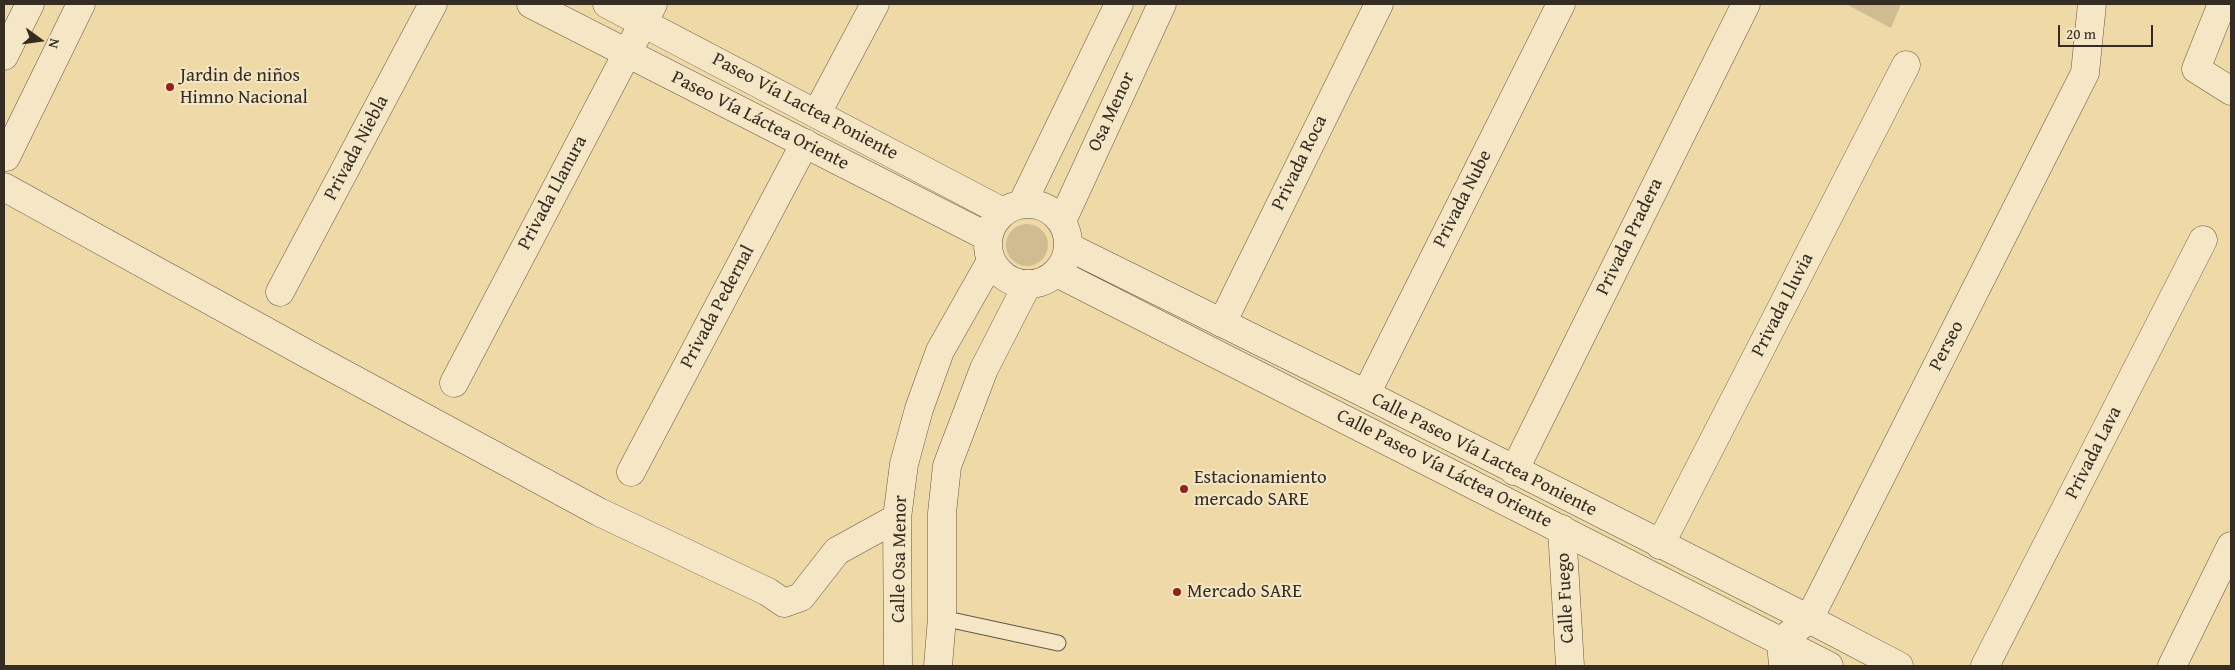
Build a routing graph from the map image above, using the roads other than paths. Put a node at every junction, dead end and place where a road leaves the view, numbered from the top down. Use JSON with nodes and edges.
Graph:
{"nodes":[{"id":1,"x":30,"y":4,"type":"edge"},
{"id":2,"x":81,"y":4,"type":"edge"},
{"id":3,"x":433,"y":4,"type":"edge"},
{"id":4,"x":531,"y":4,"type":"edge"},
{"id":5,"x":607,"y":4,"type":"edge"},
{"id":6,"x":874,"y":4,"type":"edge"},
{"id":7,"x":1119,"y":4,"type":"edge"},
{"id":8,"x":1162,"y":4,"type":"edge"},
{"id":9,"x":1378,"y":4,"type":"edge"},
{"id":10,"x":1561,"y":4,"type":"edge"},
{"id":11,"x":1746,"y":4,"type":"edge"},
{"id":12,"x":2092,"y":4,"type":"edge"},
{"id":13,"x":2222,"y":4,"type":"edge"},
{"id":14,"x":648,"y":13,"type":"edge"},
{"id":15,"x":626,"y":54,"type":"junction"},
{"id":16,"x":4,"y":56,"type":"edge"},
{"id":17,"x":1906,"y":65,"type":"dead end"},
{"id":18,"x":2231,"y":91,"type":"edge"},
{"id":19,"x":817,"y":113,"type":"junction"},
{"id":20,"x":805,"y":143,"type":"junction"},
{"id":21,"x":6,"y":157,"type":"dead end"},
{"id":22,"x":4,"y":187,"type":"edge"},
{"id":23,"x":1013,"y":208,"type":"junction"},
{"id":24,"x":1062,"y":221,"type":"junction"},
{"id":25,"x":2203,"y":240,"type":"dead end"},
{"id":26,"x":1069,"y":247,"type":"junction"},
{"id":27,"x":990,"y":249,"type":"junction"},
{"id":28,"x":1057,"y":273,"type":"junction"},
{"id":29,"x":1027,"y":285,"type":"junction"},
{"id":30,"x":280,"y":292,"type":"dead end"},
{"id":31,"x":1222,"y":323,"type":"junction"},
{"id":32,"x":454,"y":383,"type":"dead end"},
{"id":33,"x":1366,"y":394,"type":"junction"},
{"id":34,"x":1514,"y":470,"type":"junction"},
{"id":35,"x":631,"y":472,"type":"dead end"},
{"id":36,"x":897,"y":518,"type":"junction"},
{"id":37,"x":1562,"y":529,"type":"junction"},
{"id":38,"x":1660,"y":545,"type":"junction"},
{"id":39,"x":2231,"y":546,"type":"edge"},
{"id":40,"x":942,"y":618,"type":"junction"},
{"id":41,"x":1809,"y":619,"type":"junction"},
{"id":42,"x":1058,"y":643,"type":"dead end"},
{"id":43,"x":1782,"y":654,"type":"edge"},
{"id":44,"x":898,"y":666,"type":"edge"},
{"id":45,"x":938,"y":666,"type":"edge"},
{"id":46,"x":1570,"y":666,"type":"edge"},
{"id":47,"x":1829,"y":666,"type":"edge"},
{"id":48,"x":1898,"y":666,"type":"edge"},
{"id":49,"x":1985,"y":666,"type":"edge"},
{"id":50,"x":2172,"y":666,"type":"edge"}],
"edges":[{"from":1,"to":16,"type":"street"},
{"from":2,"to":21,"type":"street"},
{"from":3,"to":30,"type":"street","name":"Privada Niebla"},
{"from":4,"to":15,"type":"street","name":"Paseo Vía Láctea Oriente"},
{"from":5,"to":14,"type":"street","name":"Paseo Vía Lactea Poniente"},
{"from":6,"to":19,"type":"street"},
{"from":7,"to":23,"type":"street"},
{"from":8,"to":24,"type":"street","name":"Osa Menor"},
{"from":9,"to":31,"type":"street","name":"Privada Roca"},
{"from":10,"to":33,"type":"street","name":"Privada Nube"},
{"from":11,"to":34,"type":"street","name":"Privada Pradera"},
{"from":12,"to":41,"type":"street","name":"Perseo"},
{"from":13,"to":18,"type":"street"},
{"from":14,"to":15,"type":"street","name":"Privada Llanura"},
{"from":14,"to":19,"type":"street","name":"Paseo Vía Lactea Poniente"},
{"from":15,"to":20,"type":"street","name":"Paseo Vía Láctea Oriente"},
{"from":15,"to":32,"type":"street","name":"Privada Llanura"},
{"from":17,"to":38,"type":"street","name":"Privada Lluvia"},
{"from":19,"to":23,"type":"street","name":"Paseo Vía Lactea Poniente"},
{"from":20,"to":27,"type":"street","name":"Paseo Vía Láctea Oriente"},
{"from":20,"to":35,"type":"street","name":"Privada Pedernal"},
{"from":22,"to":36,"type":"street"},
{"from":23,"to":24,"type":"street"},
{"from":23,"to":27,"type":"street"},
{"from":24,"to":26,"type":"street"},
{"from":25,"to":49,"type":"street","name":"Privada Lava"},
{"from":26,"to":28,"type":"street"},
{"from":26,"to":31,"type":"street","name":"Calle Paseo Vía Lactea Poniente"},
{"from":27,"to":29,"type":"street"},
{"from":27,"to":36,"type":"street","name":"Calle Osa Menor"},
{"from":28,"to":29,"type":"street"},
{"from":28,"to":37,"type":"street","name":"Calle Paseo Vía Láctea Oriente"},
{"from":29,"to":40,"type":"street"},
{"from":31,"to":33,"type":"street","name":"Calle Paseo Vía Lactea Poniente"},
{"from":33,"to":34,"type":"street","name":"Calle Paseo Vía Lactea Poniente"},
{"from":34,"to":38,"type":"street","name":"Calle Paseo Vía Lactea Poniente"},
{"from":36,"to":44,"type":"street","name":"Calle Osa Menor"},
{"from":37,"to":43,"type":"street","name":"Calle Paseo Vía Láctea Oriente"},
{"from":37,"to":46,"type":"street","name":"Calle Fuego"},
{"from":38,"to":41,"type":"street","name":"Calle Paseo Vía Lactea Poniente"},
{"from":39,"to":50,"type":"street"},
{"from":40,"to":42,"type":"lane"},
{"from":40,"to":45,"type":"street"},
{"from":41,"to":43,"type":"street"},
{"from":41,"to":48,"type":"street","name":"Calle Paseo Vía Lactea Poniente"},
{"from":43,"to":47,"type":"street","name":"Calle Paseo Vía Láctea Oriente"}]}
